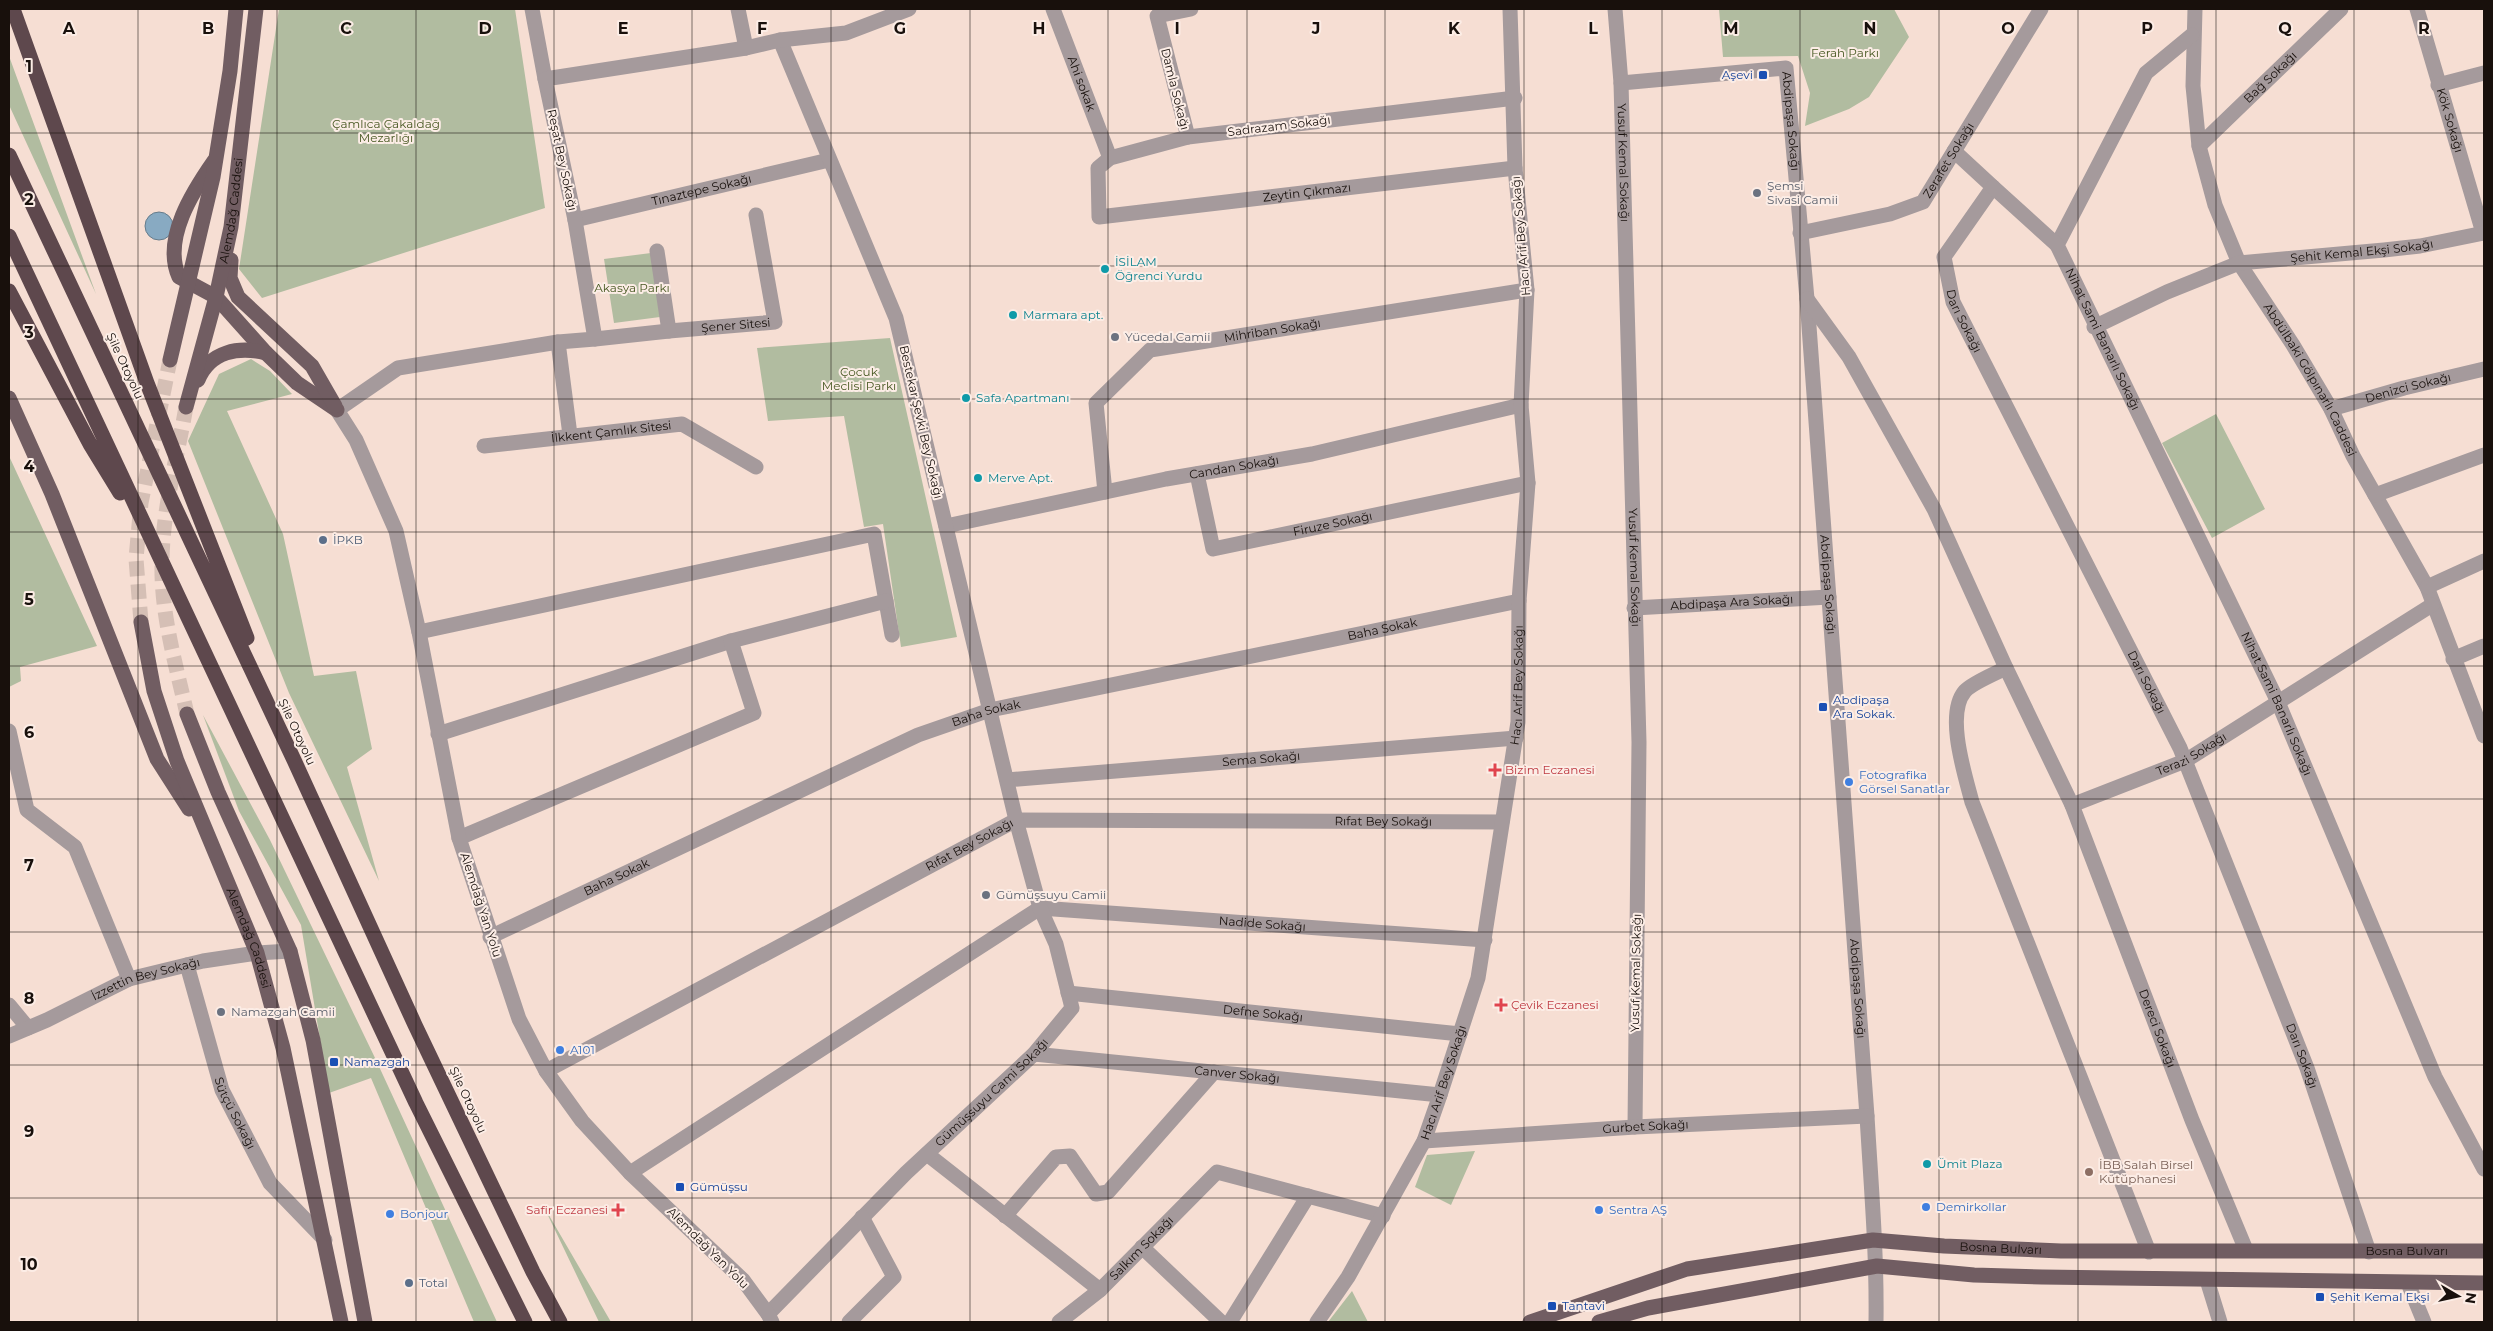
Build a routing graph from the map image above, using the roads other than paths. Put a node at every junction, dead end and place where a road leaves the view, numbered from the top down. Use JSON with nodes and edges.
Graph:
{"nodes":[{"id":1,"x":13,"y":9,"type":"edge"},
{"id":2,"x":236,"y":9,"type":"edge"},
{"id":3,"x":256,"y":9,"type":"edge"},
{"id":4,"x":532,"y":9,"type":"edge"},
{"id":5,"x":738,"y":9,"type":"edge"},
{"id":6,"x":909,"y":9,"type":"edge"},
{"id":7,"x":1053,"y":9,"type":"edge"},
{"id":8,"x":1191,"y":9,"type":"edge"},
{"id":9,"x":1510,"y":9,"type":"edge"},
{"id":10,"x":1615,"y":9,"type":"edge"},
{"id":11,"x":2042,"y":9,"type":"edge"},
{"id":12,"x":2195,"y":9,"type":"edge"},
{"id":13,"x":2341,"y":9,"type":"edge"},
{"id":14,"x":2417,"y":9,"type":"edge"},
{"id":15,"x":2192,"y":35,"type":"junction"},
{"id":16,"x":780,"y":40,"type":"junction"},
{"id":17,"x":746,"y":48,"type":"junction"},
{"id":18,"x":2484,"y":74,"type":"edge"},
{"id":19,"x":545,"y":79,"type":"junction"},
{"id":20,"x":1621,"y":83,"type":"junction"},
{"id":21,"x":2438,"y":85,"type":"junction"},
{"id":22,"x":1515,"y":98,"type":"junction"},
{"id":23,"x":1188,"y":137,"type":"junction"},
{"id":24,"x":2198,"y":146,"type":"junction"},
{"id":25,"x":1954,"y":151,"type":"junction"},
{"id":26,"x":9,"y":155,"type":"edge"},
{"id":27,"x":216,"y":158,"type":"junction"},
{"id":28,"x":1110,"y":158,"type":"junction"},
{"id":29,"x":829,"y":160,"type":"junction"},
{"id":30,"x":1515,"y":168,"type":"junction"},
{"id":31,"x":1994,"y":187,"type":"junction"},
{"id":32,"x":756,"y":214,"type":"dead end"},
{"id":33,"x":575,"y":220,"type":"junction"},
{"id":34,"x":231,"y":227,"type":"junction"},
{"id":35,"x":2484,"y":233,"type":"edge"},
{"id":36,"x":1800,"y":234,"type":"junction"},
{"id":37,"x":9,"y":236,"type":"edge"},
{"id":38,"x":2057,"y":245,"type":"junction"},
{"id":39,"x":657,"y":251,"type":"dead end"},
{"id":40,"x":2238,"y":263,"type":"junction"},
{"id":41,"x":189,"y":284,"type":"junction"},
{"id":42,"x":1527,"y":290,"type":"junction"},
{"id":43,"x":9,"y":291,"type":"edge"},
{"id":44,"x":216,"y":297,"type":"junction"},
{"id":45,"x":1807,"y":299,"type":"junction"},
{"id":46,"x":2094,"y":327,"type":"junction"},
{"id":47,"x":668,"y":331,"type":"junction"},
{"id":48,"x":595,"y":339,"type":"junction"},
{"id":49,"x":558,"y":342,"type":"junction"},
{"id":50,"x":266,"y":353,"type":"junction"},
{"id":51,"x":170,"y":360,"type":"tunnel mouth"},
{"id":52,"x":2484,"y":369,"type":"edge"},
{"id":53,"x":9,"y":398,"type":"edge"},
{"id":54,"x":1521,"y":405,"type":"junction"},
{"id":55,"x":2331,"y":409,"type":"junction"},
{"id":56,"x":337,"y":410,"type":"junction"},
{"id":57,"x":570,"y":435,"type":"junction"},
{"id":58,"x":484,"y":446,"type":"dead end"},
{"id":59,"x":2484,"y":455,"type":"edge"},
{"id":60,"x":756,"y":467,"type":"dead end"},
{"id":61,"x":1197,"y":474,"type":"junction"},
{"id":62,"x":1528,"y":483,"type":"junction"},
{"id":63,"x":1105,"y":492,"type":"junction"},
{"id":64,"x":2375,"y":495,"type":"junction"},
{"id":65,"x":946,"y":526,"type":"junction"},
{"id":66,"x":156,"y":549,"type":"junction"},
{"id":67,"x":2484,"y":561,"type":"edge"},
{"id":68,"x":2426,"y":587,"type":"junction"},
{"id":69,"x":1829,"y":597,"type":"junction"},
{"id":70,"x":1519,"y":600,"type":"junction"},
{"id":71,"x":886,"y":602,"type":"junction"},
{"id":72,"x":2432,"y":605,"type":"junction"},
{"id":73,"x":1634,"y":608,"type":"junction"},
{"id":74,"x":141,"y":622,"type":"tunnel mouth"},
{"id":75,"x":419,"y":632,"type":"junction"},
{"id":76,"x":892,"y":635,"type":"dead end"},
{"id":77,"x":731,"y":641,"type":"junction"},
{"id":78,"x":2484,"y":646,"type":"edge"},
{"id":79,"x":2453,"y":659,"type":"junction"},
{"id":80,"x":2006,"y":668,"type":"junction"},
{"id":81,"x":2278,"y":702,"type":"junction"},
{"id":82,"x":990,"y":710,"type":"junction"},
{"id":83,"x":187,"y":714,"type":"tunnel mouth"},
{"id":84,"x":9,"y":731,"type":"edge"},
{"id":85,"x":438,"y":734,"type":"junction"},
{"id":86,"x":2484,"y":736,"type":"edge"},
{"id":87,"x":1516,"y":738,"type":"junction"},
{"id":88,"x":294,"y":760,"type":"junction"},
{"id":89,"x":2185,"y":761,"type":"junction"},
{"id":90,"x":1007,"y":780,"type":"junction"},
{"id":91,"x":2072,"y":806,"type":"junction"},
{"id":92,"x":1016,"y":820,"type":"junction"},
{"id":93,"x":1502,"y":822,"type":"junction"},
{"id":94,"x":459,"y":838,"type":"junction"},
{"id":95,"x":213,"y":848,"type":"junction"},
{"id":96,"x":1040,"y":908,"type":"junction"},
{"id":97,"x":490,"y":937,"type":"junction"},
{"id":98,"x":1485,"y":940,"type":"junction"},
{"id":99,"x":290,"y":951,"type":"junction"},
{"id":100,"x":257,"y":953,"type":"junction"},
{"id":101,"x":187,"y":965,"type":"junction"},
{"id":102,"x":129,"y":979,"type":"junction"},
{"id":103,"x":1068,"y":993,"type":"junction"},
{"id":104,"x":9,"y":1005,"type":"edge"},
{"id":105,"x":28,"y":1028,"type":"junction"},
{"id":106,"x":1460,"y":1034,"type":"junction"},
{"id":107,"x":9,"y":1036,"type":"edge"},
{"id":108,"x":1034,"y":1054,"type":"junction"},
{"id":109,"x":546,"y":1071,"type":"junction"},
{"id":110,"x":1214,"y":1072,"type":"junction"},
{"id":111,"x":1440,"y":1095,"type":"junction"},
{"id":112,"x":1867,"y":1116,"type":"junction"},
{"id":113,"x":1635,"y":1127,"type":"junction"},
{"id":114,"x":1424,"y":1141,"type":"junction"},
{"id":115,"x":927,"y":1154,"type":"junction"},
{"id":116,"x":2484,"y":1169,"type":"edge"},
{"id":117,"x":630,"y":1173,"type":"junction"},
{"id":118,"x":1308,"y":1196,"type":"junction"},
{"id":119,"x":862,"y":1216,"type":"junction"},
{"id":120,"x":1006,"y":1216,"type":"junction"},
{"id":121,"x":1383,"y":1216,"type":"junction"},
{"id":122,"x":325,"y":1240,"type":"junction"},
{"id":123,"x":1873,"y":1240,"type":"junction"},
{"id":124,"x":1142,"y":1247,"type":"junction"},
{"id":125,"x":2246,"y":1250,"type":"junction"},
{"id":126,"x":2484,"y":1251,"type":"edge"},
{"id":127,"x":2149,"y":1252,"type":"junction"},
{"id":128,"x":2369,"y":1252,"type":"junction"},
{"id":129,"x":1877,"y":1266,"type":"junction"},
{"id":130,"x":2206,"y":1280,"type":"junction"},
{"id":131,"x":2408,"y":1283,"type":"junction"},
{"id":132,"x":2484,"y":1283,"type":"edge"},
{"id":133,"x":1100,"y":1290,"type":"junction"},
{"id":134,"x":770,"y":1318,"type":"edge"},
{"id":135,"x":341,"y":1322,"type":"edge"},
{"id":136,"x":365,"y":1322,"type":"edge"},
{"id":137,"x":524,"y":1322,"type":"edge"},
{"id":138,"x":560,"y":1322,"type":"edge"},
{"id":139,"x":849,"y":1322,"type":"edge"},
{"id":140,"x":1059,"y":1322,"type":"edge"},
{"id":141,"x":1221,"y":1322,"type":"edge"},
{"id":142,"x":1230,"y":1322,"type":"edge"},
{"id":143,"x":1318,"y":1322,"type":"edge"},
{"id":144,"x":1530,"y":1322,"type":"edge"},
{"id":145,"x":1599,"y":1322,"type":"edge"},
{"id":146,"x":1876,"y":1322,"type":"edge"},
{"id":147,"x":2220,"y":1322,"type":"edge"},
{"id":148,"x":2424,"y":1322,"type":"edge"}],
"edges":[{"from":1,"to":88,"type":"highway"},
{"from":2,"to":27,"type":"main road","name":"Alemdağ Caddesi"},
{"from":3,"to":34,"type":"main road","name":"Alemdağ Caddesi"},
{"from":4,"to":19,"type":"street","name":"Reşat Bey Sokağı"},
{"from":5,"to":17,"type":"street"},
{"from":6,"to":16,"type":"street"},
{"from":7,"to":28,"type":"street","name":"Ahi sokak"},
{"from":8,"to":23,"type":"street","name":"Damla Sokağı"},
{"from":9,"to":22,"type":"street","name":"Hacı Arif Bey Sokağı"},
{"from":10,"to":20,"type":"street","name":"Yusuf Kemal Sokağı"},
{"from":11,"to":25,"type":"street","name":"Zerafet Sokağı"},
{"from":12,"to":15,"type":"street","name":"Abdülbaki Gölpınarlı Caddesi"},
{"from":13,"to":24,"type":"street","name":"Bağ Sokağı"},
{"from":14,"to":21,"type":"street","name":"Kök Sokağı"},
{"from":15,"to":24,"type":"street","name":"Abdülbaki Gölpınarlı Caddesi"},
{"from":15,"to":38,"type":"street"},
{"from":16,"to":17,"type":"street"},
{"from":16,"to":29,"type":"street","name":"Bestekar Şevki Bey Sokağı"},
{"from":17,"to":19,"type":"street"},
{"from":18,"to":21,"type":"street"},
{"from":19,"to":33,"type":"street","name":"Reşat Bey Sokağı"},
{"from":20,"to":36,"type":"street","name":"Abdipaşa Sokağı"},
{"from":20,"to":73,"type":"street","name":"Yusuf Kemal Sokağı"},
{"from":21,"to":35,"type":"street","name":"Kök Sokağı"},
{"from":22,"to":23,"type":"street","name":"Sadrazam Sokağı"},
{"from":22,"to":30,"type":"street","name":"Hacı Arif Bey Sokağı"},
{"from":23,"to":28,"type":"street","name":"Sadrazam Sokağı"},
{"from":24,"to":40,"type":"street","name":"Abdülbaki Gölpınarlı Caddesi"},
{"from":25,"to":31,"type":"street"},
{"from":25,"to":36,"type":"street","name":"Zerafet Sokağı"},
{"from":26,"to":88,"type":"highway","name":"Şile Otoyolu"},
{"from":27,"to":41,"type":"main road","name":"Alemdağ Caddesi"},
{"from":27,"to":41,"type":"main road"},
{"from":28,"to":30,"type":"street","name":"Zeytin Çıkmazı"},
{"from":29,"to":33,"type":"street","name":"Tınaztepe Sokağı"},
{"from":29,"to":65,"type":"street","name":"Bestekar Şevki Bey Sokağı"},
{"from":30,"to":42,"type":"street","name":"Hacı Arif Bey Sokağı"},
{"from":31,"to":38,"type":"street","name":"Nihat Sami Banarlı Sokağı"},
{"from":31,"to":89,"type":"street","name":"Darı Sokağı"},
{"from":32,"to":47,"type":"street","name":"Şener Sitesi"},
{"from":33,"to":48,"type":"street","name":"Reşat Bey Sokağı"},
{"from":34,"to":44,"type":"main road","name":"Alemdağ Caddesi"},
{"from":34,"to":56,"type":"main road"},
{"from":35,"to":40,"type":"street","name":"Şehit Kemal Ekşi Sokağı"},
{"from":36,"to":45,"type":"street","name":"Abdipaşa Sokağı"},
{"from":37,"to":66,"type":"highway"},
{"from":38,"to":46,"type":"street","name":"Nihat Sami Banarlı Sokağı"},
{"from":39,"to":47,"type":"street"},
{"from":40,"to":46,"type":"street","name":"Şehit Kemal Ekşi Sokağı"},
{"from":40,"to":55,"type":"street","name":"Abdülbaki Gölpınarlı Caddesi"},
{"from":41,"to":44,"type":"main road"},
{"from":41,"to":51,"type":"main road","name":"Alemdağ Caddesi"},
{"from":42,"to":54,"type":"street","name":"Hacı Arif Bey Sokağı"},
{"from":42,"to":63,"type":"street","name":"Mihriban Sokağı"},
{"from":43,"to":66,"type":"highway"},
{"from":44,"to":50,"type":"main road"},
{"from":44,"to":50,"type":"main road","name":"Alemdağ Caddesi"},
{"from":45,"to":69,"type":"street","name":"Abdipaşa Sokağı"},
{"from":45,"to":80,"type":"street"},
{"from":46,"to":81,"type":"street","name":"Nihat Sami Banarlı Sokağı"},
{"from":47,"to":48,"type":"street"},
{"from":48,"to":49,"type":"street"},
{"from":49,"to":56,"type":"street"},
{"from":49,"to":57,"type":"street"},
{"from":50,"to":56,"type":"main road"},
{"from":52,"to":55,"type":"street","name":"Denizci Sokağı"},
{"from":53,"to":95,"type":"main road"},
{"from":54,"to":61,"type":"street","name":"Candan Sokağı"},
{"from":54,"to":62,"type":"street","name":"Hacı Arif Bey Sokağı"},
{"from":55,"to":64,"type":"street","name":"Abdülbaki Gölpınarlı Caddesi"},
{"from":56,"to":75,"type":"street","name":"Alemdağ Yan Yolu"},
{"from":57,"to":58,"type":"street","name":"İlkkent Çamlık Sitesi"},
{"from":57,"to":60,"type":"street","name":"İlkkent Çamlık Sitesi"},
{"from":59,"to":64,"type":"street"},
{"from":61,"to":62,"type":"street","name":"Firuze Sokağı"},
{"from":61,"to":63,"type":"street","name":"Candan Sokağı"},
{"from":62,"to":70,"type":"street","name":"Hacı Arif Bey Sokağı"},
{"from":63,"to":65,"type":"street","name":"Candan Sokağı"},
{"from":64,"to":68,"type":"street","name":"Abdülbaki Gölpınarlı Caddesi"},
{"from":65,"to":82,"type":"street","name":"Bestekar Şevki Bey Sokağı"},
{"from":66,"to":137,"type":"highway"},
{"from":67,"to":68,"type":"street"},
{"from":68,"to":72,"type":"street","name":"Abdülbaki Gölpınarlı Caddesi"},
{"from":69,"to":73,"type":"street","name":"Abdipaşa Ara Sokağı"},
{"from":69,"to":112,"type":"street","name":"Abdipaşa Sokağı"},
{"from":70,"to":82,"type":"street","name":"Baha Sokak"},
{"from":70,"to":87,"type":"street","name":"Hacı Arif Bey Sokağı"},
{"from":71,"to":75,"type":"street"},
{"from":71,"to":76,"type":"street"},
{"from":71,"to":77,"type":"street"},
{"from":72,"to":79,"type":"street","name":"Abdülbaki Gölpınarlı Caddesi"},
{"from":72,"to":81,"type":"street","name":"Terazi Sokağı"},
{"from":73,"to":113,"type":"street","name":"Yusuf Kemal Sokağı"},
{"from":74,"to":95,"type":"main road","name":"Alemdağ Caddesi"},
{"from":75,"to":85,"type":"street","name":"Alemdağ Yan Yolu"},
{"from":77,"to":85,"type":"street"},
{"from":77,"to":94,"type":"street"},
{"from":78,"to":79,"type":"street"},
{"from":79,"to":86,"type":"street","name":"Abdülbaki Gölpınarlı Caddesi"},
{"from":80,"to":91,"type":"street"},
{"from":80,"to":127,"type":"street"},
{"from":81,"to":89,"type":"street","name":"Terazi Sokağı"},
{"from":81,"to":116,"type":"street","name":"Nihat Sami Banarlı Sokağı"},
{"from":82,"to":90,"type":"street","name":"Bestekar Şevki Bey Sokağı"},
{"from":82,"to":97,"type":"street","name":"Baha Sokak"},
{"from":83,"to":99,"type":"main road"},
{"from":84,"to":102,"type":"street"},
{"from":85,"to":94,"type":"street","name":"Alemdağ Yan Yolu"},
{"from":87,"to":90,"type":"street","name":"Sema Sokağı"},
{"from":87,"to":93,"type":"street","name":"Hacı Arif Bey Sokağı"},
{"from":88,"to":138,"type":"highway","name":"Şile Otoyolu"},
{"from":89,"to":91,"type":"street","name":"Terazi Sokağı"},
{"from":89,"to":128,"type":"street","name":"Darı Sokağı"},
{"from":90,"to":92,"type":"street","name":"Bestekar Şevki Bey Sokağı"},
{"from":91,"to":125,"type":"street","name":"Dereci Sokağı"},
{"from":92,"to":93,"type":"street","name":"Rıfat Bey Sokağı"},
{"from":92,"to":96,"type":"street","name":"Gümüşsuyu Cami Sokağı"},
{"from":92,"to":109,"type":"street","name":"Rıfat Bey Sokağı"},
{"from":93,"to":98,"type":"street","name":"Hacı Arif Bey Sokağı"},
{"from":94,"to":97,"type":"street","name":"Alemdağ Yan Yolu"},
{"from":95,"to":100,"type":"main road","name":"Alemdağ Caddesi"},
{"from":96,"to":98,"type":"street","name":"Nadide Sokağı"},
{"from":96,"to":103,"type":"street","name":"Gümüşsuyu Cami Sokağı"},
{"from":96,"to":117,"type":"street"},
{"from":97,"to":109,"type":"street","name":"Alemdağ Yan Yolu"},
{"from":98,"to":106,"type":"street","name":"Hacı Arif Bey Sokağı"},
{"from":99,"to":100,"type":"street","name":"İzzettin Bey Sokağı"},
{"from":99,"to":136,"type":"main road"},
{"from":100,"to":101,"type":"street","name":"İzzettin Bey Sokağı"},
{"from":100,"to":122,"type":"main road","name":"Alemdağ Caddesi"},
{"from":101,"to":102,"type":"street","name":"İzzettin Bey Sokağı"},
{"from":101,"to":122,"type":"street","name":"Sütçü Sokağı"},
{"from":102,"to":105,"type":"street","name":"İzzettin Bey Sokağı"},
{"from":103,"to":106,"type":"street","name":"Defne Sokağı"},
{"from":103,"to":108,"type":"street","name":"Gümüşsuyu Cami Sokağı"},
{"from":104,"to":105,"type":"street"},
{"from":105,"to":107,"type":"street","name":"İzzettin Bey Sokağı"},
{"from":106,"to":111,"type":"street","name":"Hacı Arif Bey Sokağı"},
{"from":108,"to":110,"type":"street","name":"Canver Sokağı"},
{"from":108,"to":115,"type":"street","name":"Gümüşsuyu Cami Sokağı"},
{"from":109,"to":117,"type":"street","name":"Alemdağ Yan Yolu"},
{"from":110,"to":111,"type":"street","name":"Canver Sokağı"},
{"from":110,"to":120,"type":"street"},
{"from":111,"to":114,"type":"street","name":"Hacı Arif Bey Sokağı"},
{"from":112,"to":113,"type":"street","name":"Gurbet Sokağı"},
{"from":112,"to":123,"type":"street","name":"Abdipaşa Sokağı"},
{"from":113,"to":114,"type":"street","name":"Gurbet Sokağı"},
{"from":114,"to":121,"type":"street","name":"Hacı Arif Bey Sokağı"},
{"from":115,"to":119,"type":"street","name":"Gümüşsuyu Cami Sokağı"},
{"from":115,"to":120,"type":"street","name":"Salkım Sokağı"},
{"from":117,"to":134,"type":"street","name":"Alemdağ Yan Yolu"},
{"from":118,"to":121,"type":"street","name":"Salkım Sokağı"},
{"from":118,"to":124,"type":"street","name":"Salkım Sokağı"},
{"from":118,"to":142,"type":"street"},
{"from":119,"to":134,"type":"street","name":"Gümüşsuyu Cami Sokağı"},
{"from":119,"to":139,"type":"street"},
{"from":120,"to":133,"type":"street","name":"Salkım Sokağı"},
{"from":121,"to":143,"type":"street","name":"Hacı Arif Bey Sokağı"},
{"from":122,"to":135,"type":"main road","name":"Alemdağ Caddesi"},
{"from":123,"to":127,"type":"main road","name":"Bosna Bulvarı"},
{"from":123,"to":129,"type":"street","name":"Abdipaşa Sokağı"},
{"from":123,"to":144,"type":"main road","name":"Bosna Bulvarı"},
{"from":124,"to":133,"type":"street","name":"Salkım Sokağı"},
{"from":124,"to":141,"type":"street"},
{"from":125,"to":127,"type":"main road","name":"Bosna Bulvarı"},
{"from":125,"to":128,"type":"main road","name":"Bosna Bulvarı"},
{"from":126,"to":128,"type":"main road","name":"Bosna Bulvarı"},
{"from":129,"to":130,"type":"main road"},
{"from":129,"to":145,"type":"main road"},
{"from":129,"to":146,"type":"street","name":"Abdipaşa Sokağı"},
{"from":130,"to":131,"type":"main road"},
{"from":130,"to":147,"type":"street"},
{"from":131,"to":132,"type":"main road"},
{"from":131,"to":148,"type":"street"},
{"from":133,"to":140,"type":"street"}]}
